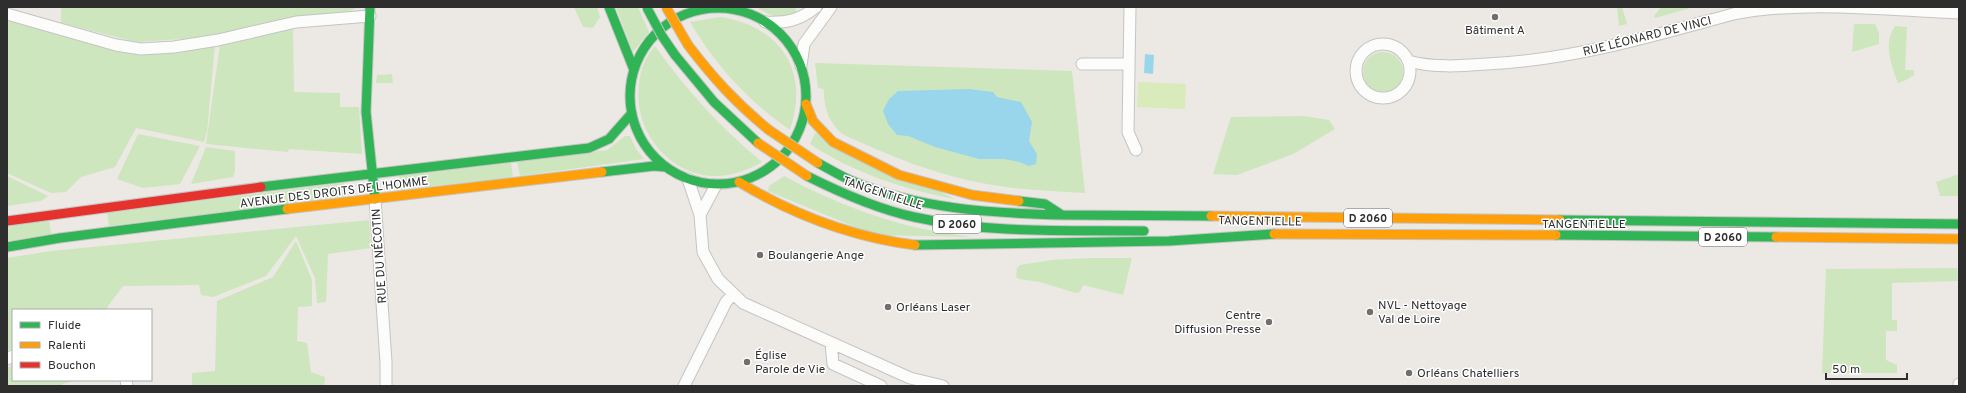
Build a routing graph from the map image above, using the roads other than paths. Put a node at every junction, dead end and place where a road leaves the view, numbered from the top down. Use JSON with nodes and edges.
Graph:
{"nodes":[{"id":1,"x":609,"y":7,"type":"edge"},
{"id":2,"x":647,"y":7,"type":"edge"},
{"id":3,"x":666,"y":7,"type":"edge"},
{"id":4,"x":816,"y":7,"type":"edge"},
{"id":5,"x":831,"y":7,"type":"edge"},
{"id":6,"x":1130,"y":7,"type":"edge"},
{"id":7,"x":1840,"y":7,"type":"edge"},
{"id":8,"x":717,"y":8,"type":"edge"},
{"id":9,"x":370,"y":12,"type":"edge"},
{"id":10,"x":1959,"y":13,"type":"edge"},
{"id":11,"x":7,"y":14,"type":"edge"},
{"id":12,"x":765,"y":22,"type":"junction"},
{"id":13,"x":1408,"y":61,"type":"junction"},
{"id":14,"x":1082,"y":64,"type":"dead end"},
{"id":15,"x":1129,"y":64,"type":"junction"},
{"id":16,"x":801,"y":66,"type":"junction"},
{"id":17,"x":1451,"y":66,"type":"junction"},
{"id":18,"x":634,"y":70,"type":"junction"},
{"id":19,"x":1408,"y":82,"type":"junction"},
{"id":20,"x":806,"y":104,"type":"junction"},
{"id":21,"x":632,"y":113,"type":"junction"},
{"id":22,"x":1136,"y":150,"type":"dead end"},
{"id":23,"x":665,"y":167,"type":"junction"},
{"id":24,"x":372,"y":174,"type":"junction"},
{"id":25,"x":688,"y":179,"type":"junction"},
{"id":26,"x":739,"y":182,"type":"junction"},
{"id":27,"x":716,"y":185,"type":"junction"},
{"id":28,"x":375,"y":199,"type":"junction"},
{"id":29,"x":75,"y":210,"type":"junction"},
{"id":30,"x":1062,"y":214,"type":"junction"},
{"id":31,"x":700,"y":215,"type":"junction"},
{"id":32,"x":7,"y":221,"type":"edge"},
{"id":33,"x":1959,"y":224,"type":"edge"},
{"id":34,"x":1286,"y":233,"type":"junction"},
{"id":35,"x":78,"y":236,"type":"junction"},
{"id":36,"x":1959,"y":239,"type":"edge"},
{"id":37,"x":7,"y":247,"type":"edge"},
{"id":38,"x":733,"y":294,"type":"junction"},
{"id":39,"x":831,"y":343,"type":"junction"},
{"id":40,"x":918,"y":380,"type":"junction"},
{"id":41,"x":386,"y":386,"type":"edge"},
{"id":42,"x":684,"y":386,"type":"edge"},
{"id":43,"x":881,"y":386,"type":"edge"},
{"id":44,"x":906,"y":386,"type":"edge"},
{"id":45,"x":940,"y":386,"type":"edge"}],
"edges":[{"from":1,"to":18,"type":"main road"},
{"from":2,"to":34,"type":"main road","name":"TANGENTIELLE","number":"D 2060","bridge":true},
{"from":3,"to":30,"type":"main road","name":"TANGENTIELLE","number":"D 2060","bridge":true},
{"from":4,"to":12,"type":"street"},
{"from":5,"to":16,"type":"street"},
{"from":6,"to":15,"type":"street"},
{"from":7,"to":10,"type":"street","name":"RUE LÉONARD DE VINCI"},
{"from":7,"to":17,"type":"street","name":"RUE LÉONARD DE VINCI"},
{"from":8,"to":12,"type":"main road"},
{"from":8,"to":18,"type":"main road"},
{"from":9,"to":11,"type":"street"},
{"from":9,"to":24,"type":"main road","name":"RUE DU NÉCOTIN"},
{"from":12,"to":16,"type":"main road"},
{"from":13,"to":17,"type":"street","name":"RUE LÉONARD DE VINCI"},
{"from":13,"to":19,"type":"street"},
{"from":13,"to":19,"type":"street"},
{"from":14,"to":15,"type":"street"},
{"from":15,"to":22,"type":"street"},
{"from":16,"to":20,"type":"main road"},
{"from":17,"to":19,"type":"street"},
{"from":18,"to":21,"type":"main road"},
{"from":20,"to":26,"type":"main road"},
{"from":20,"to":30,"type":"main road"},
{"from":21,"to":23,"type":"main road"},
{"from":21,"to":24,"type":"main road","name":"AVENUE DES DROITS DE L'HOMME"},
{"from":23,"to":25,"type":"main road"},
{"from":23,"to":28,"type":"main road","name":"AVENUE DES DROITS DE L'HOMME"},
{"from":24,"to":28,"type":"main road","name":"RUE DU NÉCOTIN"},
{"from":24,"to":29,"type":"main road","name":"AVENUE DES DROITS DE L'HOMME"},
{"from":25,"to":27,"type":"main road"},
{"from":25,"to":31,"type":"street"},
{"from":26,"to":27,"type":"main road"},
{"from":26,"to":34,"type":"main road"},
{"from":27,"to":31,"type":"street"},
{"from":28,"to":35,"type":"main road","name":"AVENUE DES DROITS DE L'HOMME"},
{"from":28,"to":41,"type":"street","name":"RUE DU NÉCOTIN"},
{"from":29,"to":32,"type":"main road","name":"AVENUE DES DROITS DE L'HOMME"},
{"from":29,"to":35,"type":"main road"},
{"from":30,"to":33,"type":"main road","name":"TANGENTIELLE","number":"D 2060"},
{"from":31,"to":38,"type":"street"},
{"from":34,"to":36,"type":"main road","name":"TANGENTIELLE","number":"D 2060"},
{"from":35,"to":37,"type":"main road","name":"AVENUE DES DROITS DE L'HOMME"},
{"from":38,"to":39,"type":"street"},
{"from":38,"to":42,"type":"street"},
{"from":39,"to":40,"type":"street"},
{"from":39,"to":43,"type":"street"},
{"from":40,"to":44,"type":"street"},
{"from":40,"to":45,"type":"street"}]}
